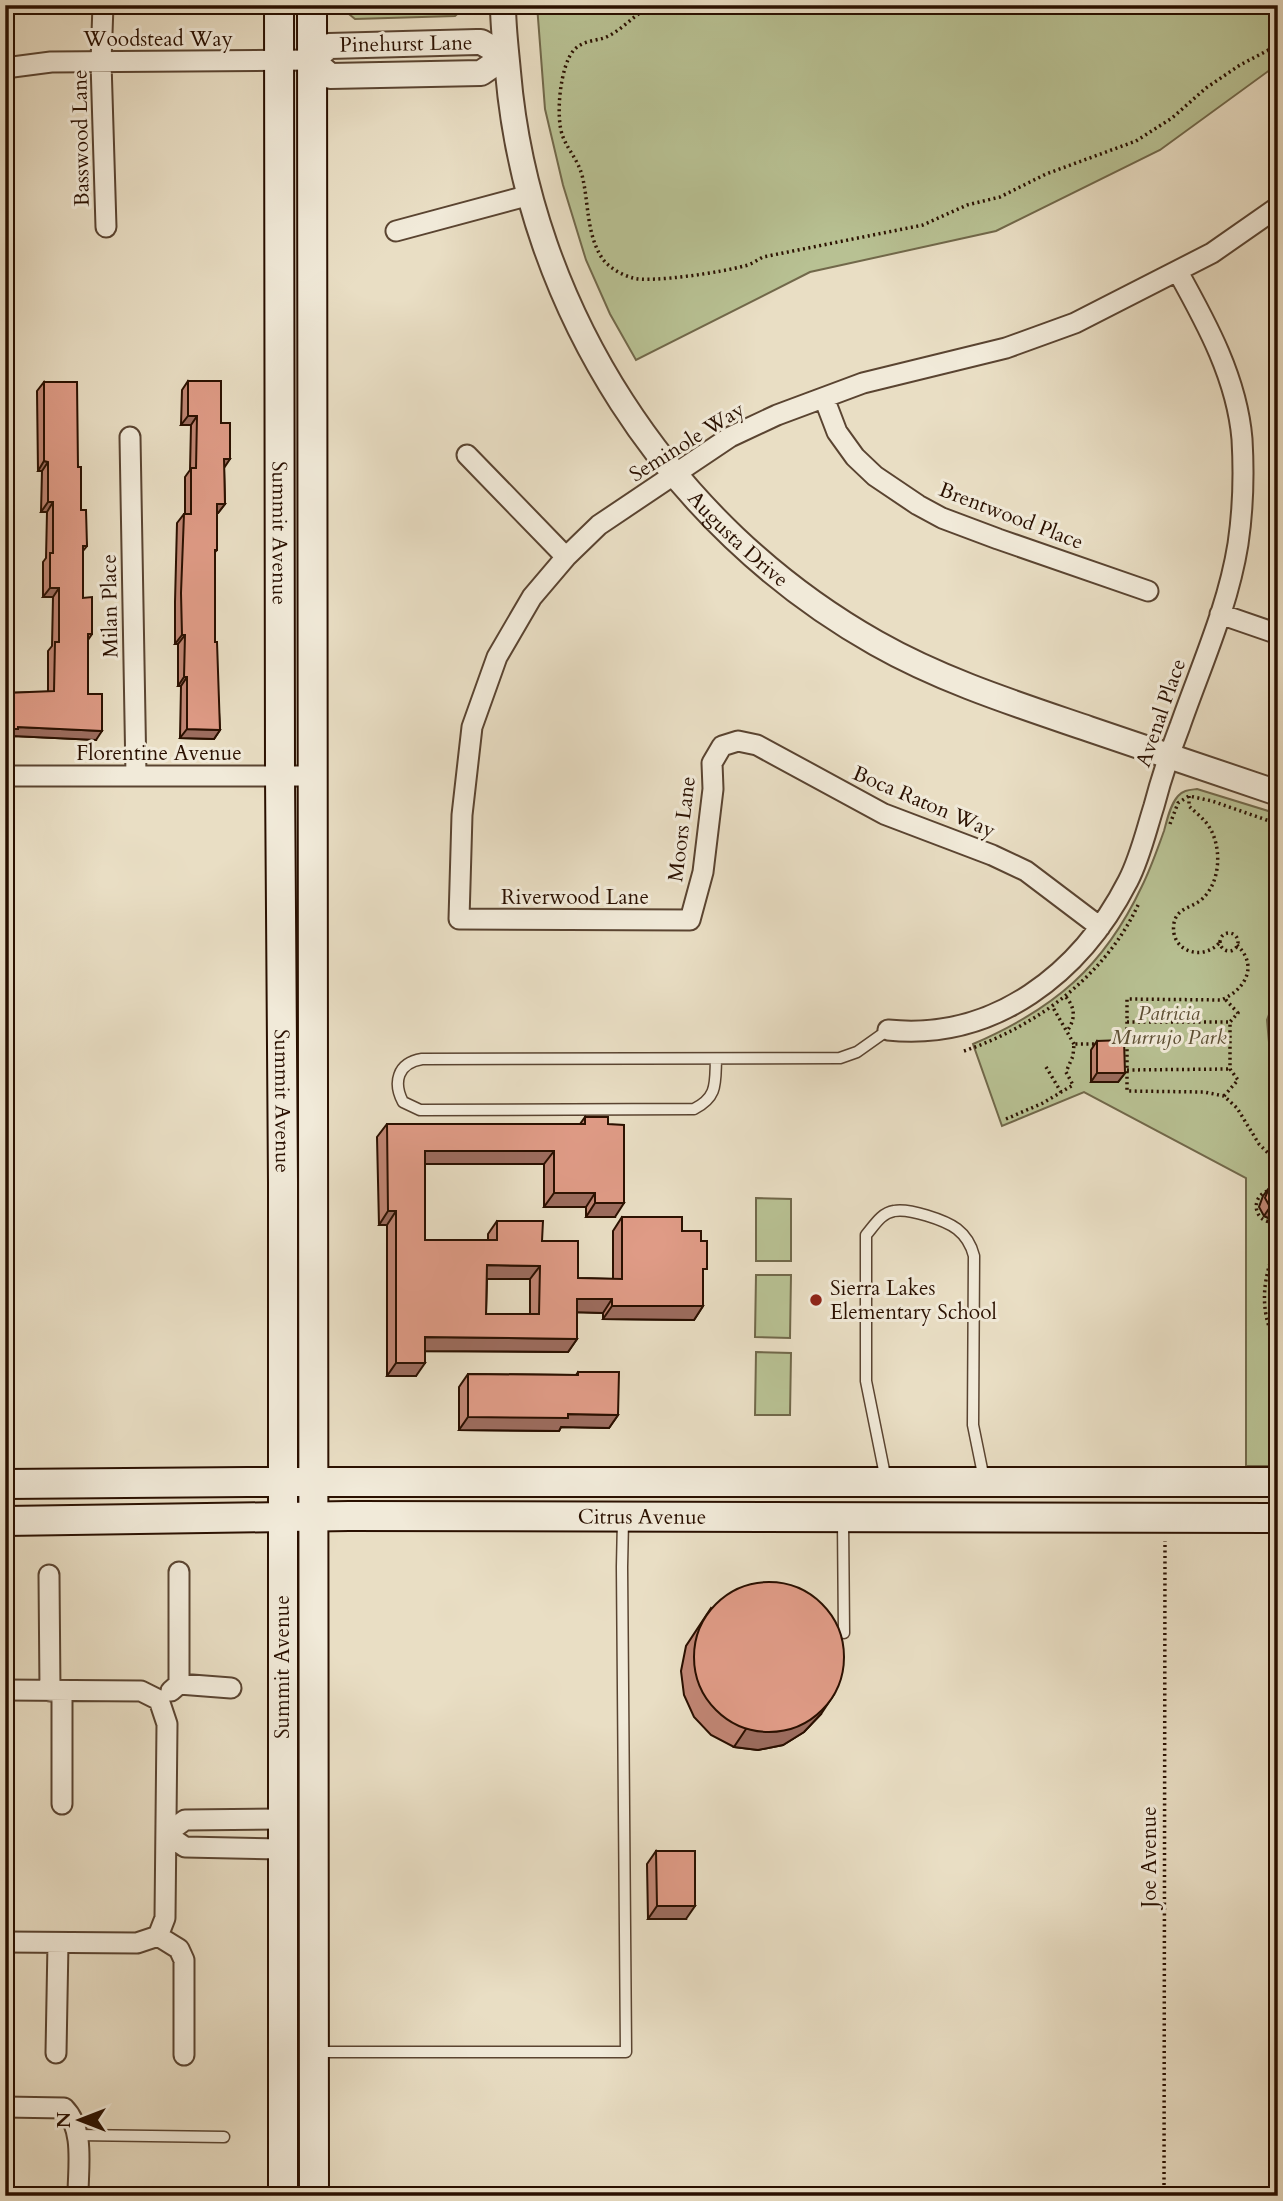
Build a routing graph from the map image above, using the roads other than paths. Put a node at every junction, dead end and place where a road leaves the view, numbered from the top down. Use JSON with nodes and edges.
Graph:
{"nodes":[{"id":1,"x":103,"y":5,"type":"edge"},
{"id":2,"x":279,"y":5,"type":"edge"},
{"id":3,"x":312,"y":5,"type":"edge"},
{"id":4,"x":503,"y":5,"type":"edge"},
{"id":5,"x":506,"y":55,"type":"junction"},
{"id":6,"x":279,"y":61,"type":"junction"},
{"id":7,"x":312,"y":61,"type":"junction"},
{"id":8,"x":101,"y":62,"type":"junction"},
{"id":9,"x":5,"y":68,"type":"edge"},
{"id":10,"x":530,"y":195,"type":"junction"},
{"id":11,"x":1278,"y":207,"type":"edge"},
{"id":12,"x":106,"y":227,"type":"dead end"},
{"id":13,"x":396,"y":231,"type":"dead end"},
{"id":14,"x":1178,"y":272,"type":"junction"},
{"id":15,"x":824,"y":398,"type":"junction"},
{"id":16,"x":130,"y":437,"type":"dead end"},
{"id":17,"x":467,"y":455,"type":"dead end"},
{"id":18,"x":676,"y":474,"type":"junction"},
{"id":19,"x":566,"y":557,"type":"junction"},
{"id":20,"x":1148,"y":591,"type":"dead end"},
{"id":21,"x":1220,"y":614,"type":"junction"},
{"id":22,"x":1278,"y":634,"type":"edge"},
{"id":23,"x":722,"y":746,"type":"joint"},
{"id":24,"x":1169,"y":757,"type":"junction"},
{"id":25,"x":136,"y":775,"type":"junction"},
{"id":26,"x":5,"y":776,"type":"edge"},
{"id":27,"x":280,"y":776,"type":"junction"},
{"id":28,"x":313,"y":776,"type":"junction"},
{"id":29,"x":1278,"y":793,"type":"edge"},
{"id":30,"x":459,"y":919,"type":"joint"},
{"id":31,"x":690,"y":920,"type":"joint"},
{"id":32,"x":1100,"y":926,"type":"junction"},
{"id":33,"x":888,"y":1030,"type":"joint"},
{"id":34,"x":716,"y":1059,"type":"junction"},
{"id":35,"x":1278,"y":1482,"type":"edge"},
{"id":36,"x":283,"y":1483,"type":"junction"},
{"id":37,"x":314,"y":1483,"type":"junction"},
{"id":38,"x":887,"y":1483,"type":"junction"},
{"id":39,"x":985,"y":1483,"type":"junction"},
{"id":40,"x":5,"y":1484,"type":"edge"},
{"id":41,"x":624,"y":1516,"type":"junction"},
{"id":42,"x":315,"y":1517,"type":"junction"},
{"id":43,"x":843,"y":1517,"type":"junction"},
{"id":44,"x":283,"y":1518,"type":"junction"},
{"id":45,"x":1278,"y":1518,"type":"edge"},
{"id":46,"x":5,"y":1521,"type":"edge"},
{"id":47,"x":178,"y":1572,"type":"dead end"},
{"id":48,"x":49,"y":1575,"type":"dead end"},
{"id":49,"x":844,"y":1633,"type":"dead end"},
{"id":50,"x":179,"y":1684,"type":"junction"},
{"id":51,"x":231,"y":1688,"type":"dead end"},
{"id":52,"x":5,"y":1690,"type":"edge"},
{"id":53,"x":56,"y":1691,"type":"junction"},
{"id":54,"x":159,"y":1700,"type":"junction"},
{"id":55,"x":62,"y":1804,"type":"dead end"},
{"id":56,"x":282,"y":1819,"type":"junction"},
{"id":57,"x":212,"y":1820,"type":"junction"},
{"id":58,"x":166,"y":1834,"type":"junction"},
{"id":59,"x":212,"y":1848,"type":"junction"},
{"id":60,"x":282,"y":1849,"type":"junction"},
{"id":61,"x":158,"y":1936,"type":"junction"},
{"id":62,"x":5,"y":1942,"type":"edge"},
{"id":63,"x":58,"y":1942,"type":"junction"},
{"id":64,"x":314,"y":2052,"type":"junction"},
{"id":65,"x":56,"y":2053,"type":"dead end"},
{"id":66,"x":184,"y":2055,"type":"dead end"},
{"id":67,"x":5,"y":2107,"type":"edge"},
{"id":68,"x":77,"y":2135,"type":"junction"},
{"id":69,"x":224,"y":2137,"type":"dead end"},
{"id":70,"x":78,"y":2196,"type":"edge"},
{"id":71,"x":282,"y":2196,"type":"edge"},
{"id":72,"x":314,"y":2196,"type":"edge"}],
"edges":[{"from":1,"to":8,"type":"street","name":"Basswood Lane"},
{"from":2,"to":6,"type":"main road","name":"Summit Avenue"},
{"from":3,"to":7,"type":"main road","name":"Summit Avenue"},
{"from":4,"to":5,"type":"street","name":"Augusta Drive"},
{"from":5,"to":7,"type":"street","name":"Pinehurst Lane"},
{"from":5,"to":10,"type":"street","name":"Augusta Drive"},
{"from":6,"to":7,"type":"street","name":"Woodstead Way"},
{"from":6,"to":8,"type":"street","name":"Woodstead Way"},
{"from":6,"to":27,"type":"main road","name":"Summit Avenue"},
{"from":7,"to":28,"type":"main road","name":"Summit Avenue"},
{"from":8,"to":9,"type":"street","name":"Woodstead Way"},
{"from":8,"to":12,"type":"street","name":"Basswood Lane"},
{"from":10,"to":13,"type":"street"},
{"from":10,"to":18,"type":"street","name":"Augusta Drive"},
{"from":11,"to":14,"type":"street","name":"Seminole Way"},
{"from":14,"to":15,"type":"street","name":"Seminole Way"},
{"from":14,"to":21,"type":"street","name":"Avenal Place"},
{"from":15,"to":18,"type":"street","name":"Seminole Way"},
{"from":15,"to":20,"type":"street","name":"Brentwood Place"},
{"from":16,"to":25,"type":"street","name":"Milan Place"},
{"from":17,"to":19,"type":"street"},
{"from":18,"to":19,"type":"street","name":"Seminole Way"},
{"from":18,"to":24,"type":"street","name":"Augusta Drive"},
{"from":19,"to":30,"type":"street","name":"Seminole Way"},
{"from":21,"to":22,"type":"street"},
{"from":21,"to":24,"type":"street","name":"Avenal Place"},
{"from":23,"to":31,"type":"street","name":"Moors Lane"},
{"from":23,"to":32,"type":"street","name":"Boca Raton Way"},
{"from":24,"to":29,"type":"street","name":"Augusta Drive"},
{"from":24,"to":32,"type":"street","name":"Avenal Place"},
{"from":25,"to":26,"type":"street","name":"Florentine Avenue"},
{"from":25,"to":27,"type":"street","name":"Florentine Avenue"},
{"from":27,"to":28,"type":"street","name":"Florentine Avenue"},
{"from":27,"to":36,"type":"main road","name":"Summit Avenue"},
{"from":28,"to":37,"type":"main road","name":"Summit Avenue"},
{"from":30,"to":31,"type":"street","name":"Riverwood Lane"},
{"from":32,"to":33,"type":"street","name":"Avenal Place"},
{"from":33,"to":34,"type":"lane"},
{"from":34,"to":34,"type":"lane"},
{"from":35,"to":39,"type":"main road","name":"Citrus Avenue"},
{"from":36,"to":37,"type":"main road","name":"Citrus Avenue"},
{"from":36,"to":40,"type":"main road","name":"Citrus Avenue"},
{"from":36,"to":44,"type":"main road","name":"Summit Avenue"},
{"from":37,"to":38,"type":"main road","name":"Citrus Avenue"},
{"from":37,"to":42,"type":"main road","name":"Summit Avenue"},
{"from":38,"to":39,"type":"main road","name":"Citrus Avenue"},
{"from":38,"to":39,"type":"lane"},
{"from":41,"to":42,"type":"main road","name":"Citrus Avenue"},
{"from":41,"to":43,"type":"main road","name":"Citrus Avenue"},
{"from":41,"to":64,"type":"lane"},
{"from":42,"to":44,"type":"main road","name":"Citrus Avenue"},
{"from":42,"to":64,"type":"main road","name":"Summit Avenue"},
{"from":43,"to":45,"type":"main road","name":"Citrus Avenue"},
{"from":43,"to":49,"type":"lane"},
{"from":44,"to":46,"type":"main road","name":"Citrus Avenue"},
{"from":44,"to":56,"type":"main road","name":"Summit Avenue"},
{"from":47,"to":50,"type":"street"},
{"from":48,"to":53,"type":"street"},
{"from":50,"to":51,"type":"street"},
{"from":50,"to":54,"type":"street"},
{"from":52,"to":53,"type":"street"},
{"from":53,"to":54,"type":"street"},
{"from":53,"to":55,"type":"street"},
{"from":54,"to":58,"type":"street"},
{"from":56,"to":57,"type":"street"},
{"from":56,"to":60,"type":"main road","name":"Summit Avenue"},
{"from":57,"to":58,"type":"street"},
{"from":57,"to":59,"type":"street"},
{"from":58,"to":59,"type":"street"},
{"from":58,"to":61,"type":"street"},
{"from":59,"to":60,"type":"street"},
{"from":60,"to":71,"type":"main road","name":"Summit Avenue"},
{"from":61,"to":63,"type":"street"},
{"from":61,"to":66,"type":"street"},
{"from":62,"to":63,"type":"street"},
{"from":63,"to":65,"type":"street"},
{"from":64,"to":72,"type":"main road","name":"Summit Avenue"},
{"from":67,"to":68,"type":"street"},
{"from":68,"to":69,"type":"lane"},
{"from":68,"to":70,"type":"street"}]}
